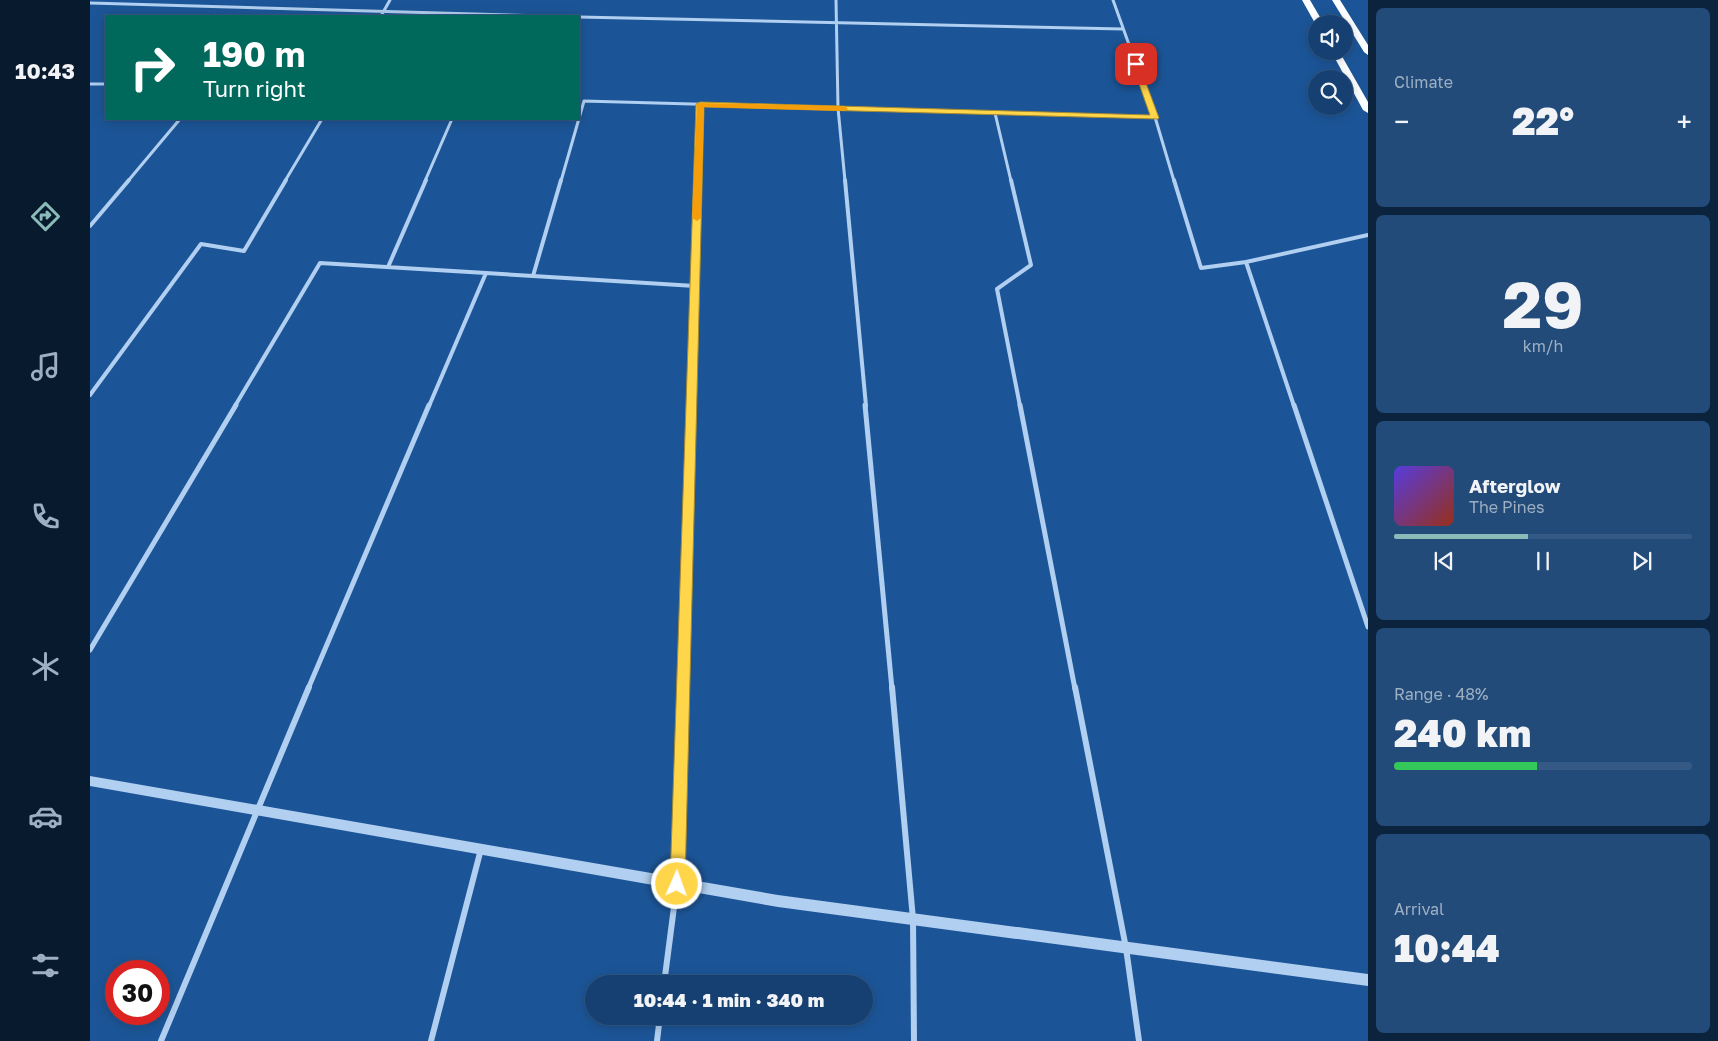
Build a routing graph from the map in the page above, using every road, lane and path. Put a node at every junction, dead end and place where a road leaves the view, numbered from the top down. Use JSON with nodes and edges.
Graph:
{"nodes":[{"id":1,"x":390,"y":0,"type":"edge"},
{"id":2,"x":836,"y":0,"type":"edge"},
{"id":3,"x":1113,"y":0,"type":"edge"},
{"id":4,"x":1306,"y":0,"type":"edge"},
{"id":5,"x":1336,"y":0,"type":"edge"},
{"id":6,"x":90,"y":3,"type":"edge"},
{"id":7,"x":384,"y":12,"type":"junction"},
{"id":8,"x":382,"y":15,"type":"edge"},
{"id":9,"x":504,"y":15,"type":"edge"},
{"id":10,"x":1315,"y":15,"type":"edge"},
{"id":11,"x":580,"y":17,"type":"edge"},
{"id":12,"x":837,"y":23,"type":"junction"},
{"id":13,"x":1123,"y":29,"type":"junction"},
{"id":14,"x":1368,"y":52,"type":"edge"},
{"id":15,"x":1340,"y":60,"type":"edge"},
{"id":16,"x":90,"y":84,"type":"edge"},
{"id":17,"x":105,"y":84,"type":"edge"},
{"id":18,"x":582,"y":101,"type":"edge"},
{"id":19,"x":700,"y":104,"type":"junction"},
{"id":20,"x":838,"y":108,"type":"junction"},
{"id":21,"x":1368,"y":110,"type":"edge"},
{"id":22,"x":996,"y":113,"type":"junction"},
{"id":23,"x":1155,"y":118,"type":"junction"},
{"id":24,"x":179,"y":120,"type":"edge"},
{"id":25,"x":321,"y":120,"type":"edge"},
{"id":26,"x":452,"y":120,"type":"edge"},
{"id":27,"x":577,"y":120,"type":"edge"},
{"id":28,"x":90,"y":226,"type":"edge"},
{"id":29,"x":1368,"y":235,"type":"edge"},
{"id":30,"x":1246,"y":262,"type":"junction"},
{"id":31,"x":388,"y":267,"type":"junction"},
{"id":32,"x":486,"y":274,"type":"junction"},
{"id":33,"x":533,"y":276,"type":"junction"},
{"id":34,"x":695,"y":286,"type":"junction"},
{"id":35,"x":90,"y":394,"type":"edge"},
{"id":36,"x":1368,"y":627,"type":"edge"},
{"id":37,"x":90,"y":650,"type":"edge"},
{"id":38,"x":90,"y":781,"type":"edge"},
{"id":39,"x":256,"y":810,"type":"junction"},
{"id":40,"x":481,"y":850,"type":"junction"},
{"id":41,"x":677,"y":884,"type":"junction"},
{"id":42,"x":912,"y":919,"type":"junction"},
{"id":43,"x":1126,"y":948,"type":"junction"},
{"id":44,"x":665,"y":975,"type":"edge"},
{"id":45,"x":1368,"y":980,"type":"edge"},
{"id":46,"x":659,"y":1025,"type":"edge"},
{"id":47,"x":161,"y":1041,"type":"edge"},
{"id":48,"x":431,"y":1041,"type":"edge"},
{"id":49,"x":657,"y":1041,"type":"edge"},
{"id":50,"x":914,"y":1041,"type":"edge"},
{"id":51,"x":1139,"y":1041,"type":"edge"}],
"edges":[{"from":1,"to":7,"type":"street"},
{"from":2,"to":12,"type":"street"},
{"from":3,"to":13,"type":"street"},
{"from":4,"to":10,"type":"highway"},
{"from":5,"to":14,"type":"highway"},
{"from":6,"to":7,"type":"street"},
{"from":7,"to":8,"type":"street"},
{"from":7,"to":9,"type":"street"},
{"from":11,"to":12,"type":"street"},
{"from":12,"to":13,"type":"street"},
{"from":12,"to":20,"type":"street"},
{"from":13,"to":23,"type":"street"},
{"from":15,"to":21,"type":"highway"},
{"from":16,"to":17,"type":"street"},
{"from":18,"to":19,"type":"street"},
{"from":19,"to":20,"type":"street"},
{"from":19,"to":34,"type":"street"},
{"from":20,"to":22,"type":"street"},
{"from":20,"to":42,"type":"street"},
{"from":22,"to":23,"type":"street"},
{"from":22,"to":43,"type":"street"},
{"from":23,"to":30,"type":"street"},
{"from":24,"to":28,"type":"street"},
{"from":25,"to":35,"type":"street"},
{"from":26,"to":31,"type":"street"},
{"from":27,"to":33,"type":"street"},
{"from":29,"to":30,"type":"street"},
{"from":30,"to":36,"type":"street"},
{"from":31,"to":32,"type":"street"},
{"from":31,"to":37,"type":"street"},
{"from":32,"to":33,"type":"street"},
{"from":32,"to":39,"type":"street"},
{"from":33,"to":34,"type":"street"},
{"from":34,"to":41,"type":"street"},
{"from":38,"to":39,"type":"street"},
{"from":39,"to":40,"type":"street"},
{"from":39,"to":47,"type":"street"},
{"from":40,"to":41,"type":"street"},
{"from":40,"to":48,"type":"street"},
{"from":41,"to":42,"type":"street"},
{"from":41,"to":44,"type":"street"},
{"from":42,"to":43,"type":"street"},
{"from":42,"to":50,"type":"street"},
{"from":43,"to":45,"type":"street"},
{"from":43,"to":51,"type":"street"},
{"from":46,"to":49,"type":"street"}]}
